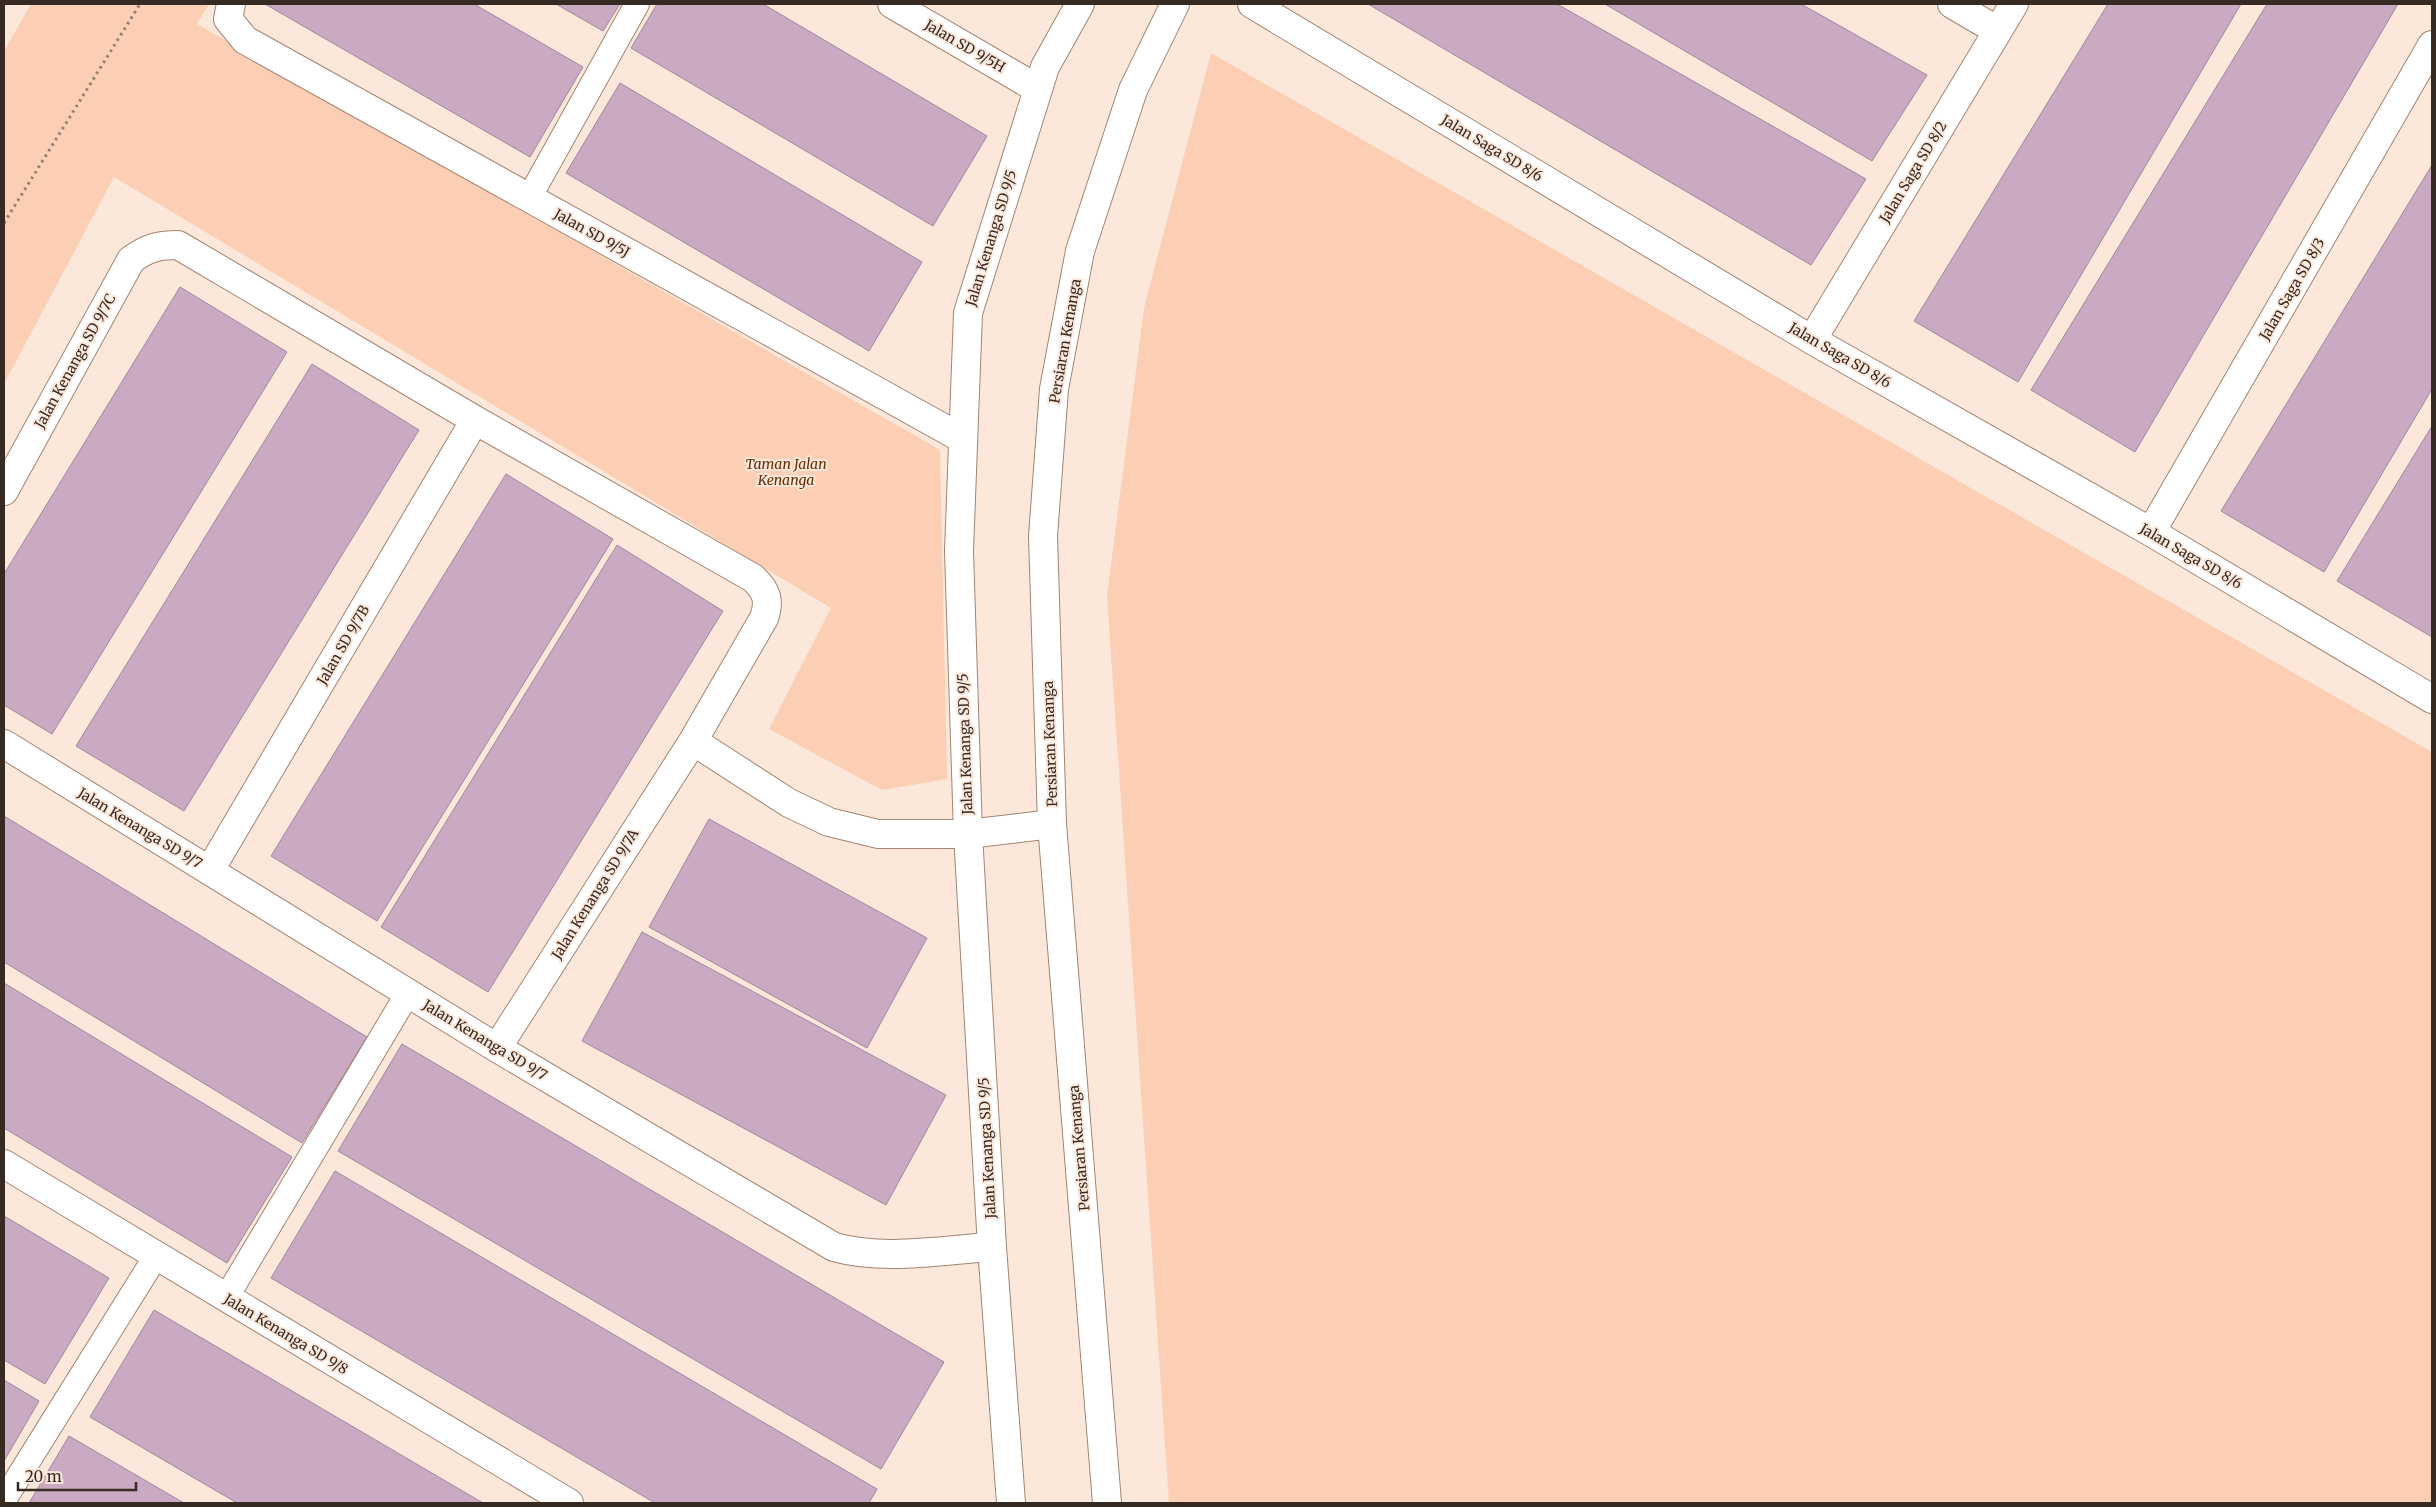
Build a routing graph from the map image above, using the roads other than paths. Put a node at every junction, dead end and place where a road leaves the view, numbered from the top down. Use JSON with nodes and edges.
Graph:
{"nodes":[{"id":1,"x":638,"y":4,"type":"edge"},
{"id":2,"x":892,"y":4,"type":"edge"},
{"id":3,"x":1080,"y":4,"type":"edge"},
{"id":4,"x":1175,"y":4,"type":"edge"},
{"id":5,"x":1952,"y":4,"type":"edge"},
{"id":6,"x":2014,"y":4,"type":"edge"},
{"id":7,"x":1257,"y":6,"type":"edge"},
{"id":8,"x":230,"y":11,"type":"edge"},
{"id":9,"x":1998,"y":31,"type":"junction"},
{"id":10,"x":2432,"y":45,"type":"edge"},
{"id":11,"x":1038,"y":89,"type":"junction"},
{"id":12,"x":528,"y":198,"type":"junction"},
{"id":13,"x":159,"y":245,"type":"joint"},
{"id":14,"x":1812,"y":340,"type":"junction"},
{"id":15,"x":475,"y":420,"type":"junction"},
{"id":16,"x":963,"y":439,"type":"junction"},
{"id":17,"x":4,"y":490,"type":"edge"},
{"id":18,"x":2151,"y":532,"type":"junction"},
{"id":19,"x":2432,"y":699,"type":"edge"},
{"id":20,"x":693,"y":740,"type":"junction"},
{"id":21,"x":4,"y":744,"type":"edge"},
{"id":22,"x":1052,"y":824,"type":"junction"},
{"id":23,"x":968,"y":834,"type":"junction"},
{"id":24,"x":210,"y":870,"type":"junction"},
{"id":25,"x":408,"y":993,"type":"junction"},
{"id":26,"x":497,"y":1048,"type":"junction"},
{"id":27,"x":4,"y":1164,"type":"edge"},
{"id":28,"x":992,"y":1247,"type":"junction"},
{"id":29,"x":156,"y":1256,"type":"junction"},
{"id":30,"x":226,"y":1298,"type":"junction"},
{"id":31,"x":554,"y":1499,"type":"edge"},
{"id":32,"x":4,"y":1500,"type":"edge"},
{"id":33,"x":1011,"y":1503,"type":"edge"},
{"id":34,"x":1107,"y":1503,"type":"edge"}],
"edges":[{"from":1,"to":12,"type":"lane"},
{"from":2,"to":11,"type":"street","name":"Jalan SD 9/5H"},
{"from":3,"to":11,"type":"street","name":"Jalan Kenanga SD 9/5"},
{"from":4,"to":22,"type":"street","name":"Persiaran Kenanga"},
{"from":5,"to":9,"type":"street"},
{"from":6,"to":9,"type":"street","name":"Jalan Saga SD 8/2"},
{"from":7,"to":14,"type":"street","name":"Jalan Saga SD 8/6"},
{"from":8,"to":12,"type":"street","name":"Jalan SD 9/5J"},
{"from":9,"to":14,"type":"street","name":"Jalan Saga SD 8/2"},
{"from":10,"to":18,"type":"street","name":"Jalan Saga SD 8/3"},
{"from":11,"to":16,"type":"street","name":"Jalan Kenanga SD 9/5"},
{"from":12,"to":16,"type":"street","name":"Jalan SD 9/5J"},
{"from":13,"to":15,"type":"street","name":"Jalan Kenanga SD 9/7A"},
{"from":13,"to":17,"type":"street","name":"Jalan Kenanga SD 9/7C"},
{"from":14,"to":18,"type":"street","name":"Jalan Saga SD 8/6"},
{"from":15,"to":20,"type":"street","name":"Jalan Kenanga SD 9/7A"},
{"from":15,"to":24,"type":"street","name":"Jalan SD 9/7B"},
{"from":16,"to":23,"type":"street","name":"Jalan Kenanga SD 9/5"},
{"from":18,"to":19,"type":"street","name":"Jalan Saga SD 8/6"},
{"from":20,"to":23,"type":"street"},
{"from":20,"to":26,"type":"street","name":"Jalan Kenanga SD 9/7A"},
{"from":21,"to":24,"type":"street","name":"Jalan Kenanga SD 9/7"},
{"from":22,"to":23,"type":"street"},
{"from":22,"to":34,"type":"street","name":"Persiaran Kenanga"},
{"from":23,"to":28,"type":"street","name":"Jalan Kenanga SD 9/5"},
{"from":24,"to":25,"type":"street","name":"Jalan Kenanga SD 9/7"},
{"from":25,"to":26,"type":"street","name":"Jalan Kenanga SD 9/7"},
{"from":25,"to":30,"type":"lane"},
{"from":26,"to":28,"type":"street","name":"Jalan Kenanga SD 9/7"},
{"from":27,"to":29,"type":"street","name":"Jalan Kenanga SD 9/8"},
{"from":28,"to":33,"type":"street","name":"Jalan Kenanga SD 9/5"},
{"from":29,"to":30,"type":"street","name":"Jalan Kenanga SD 9/8"},
{"from":29,"to":32,"type":"lane"},
{"from":30,"to":31,"type":"street","name":"Jalan Kenanga SD 9/8"}]}
